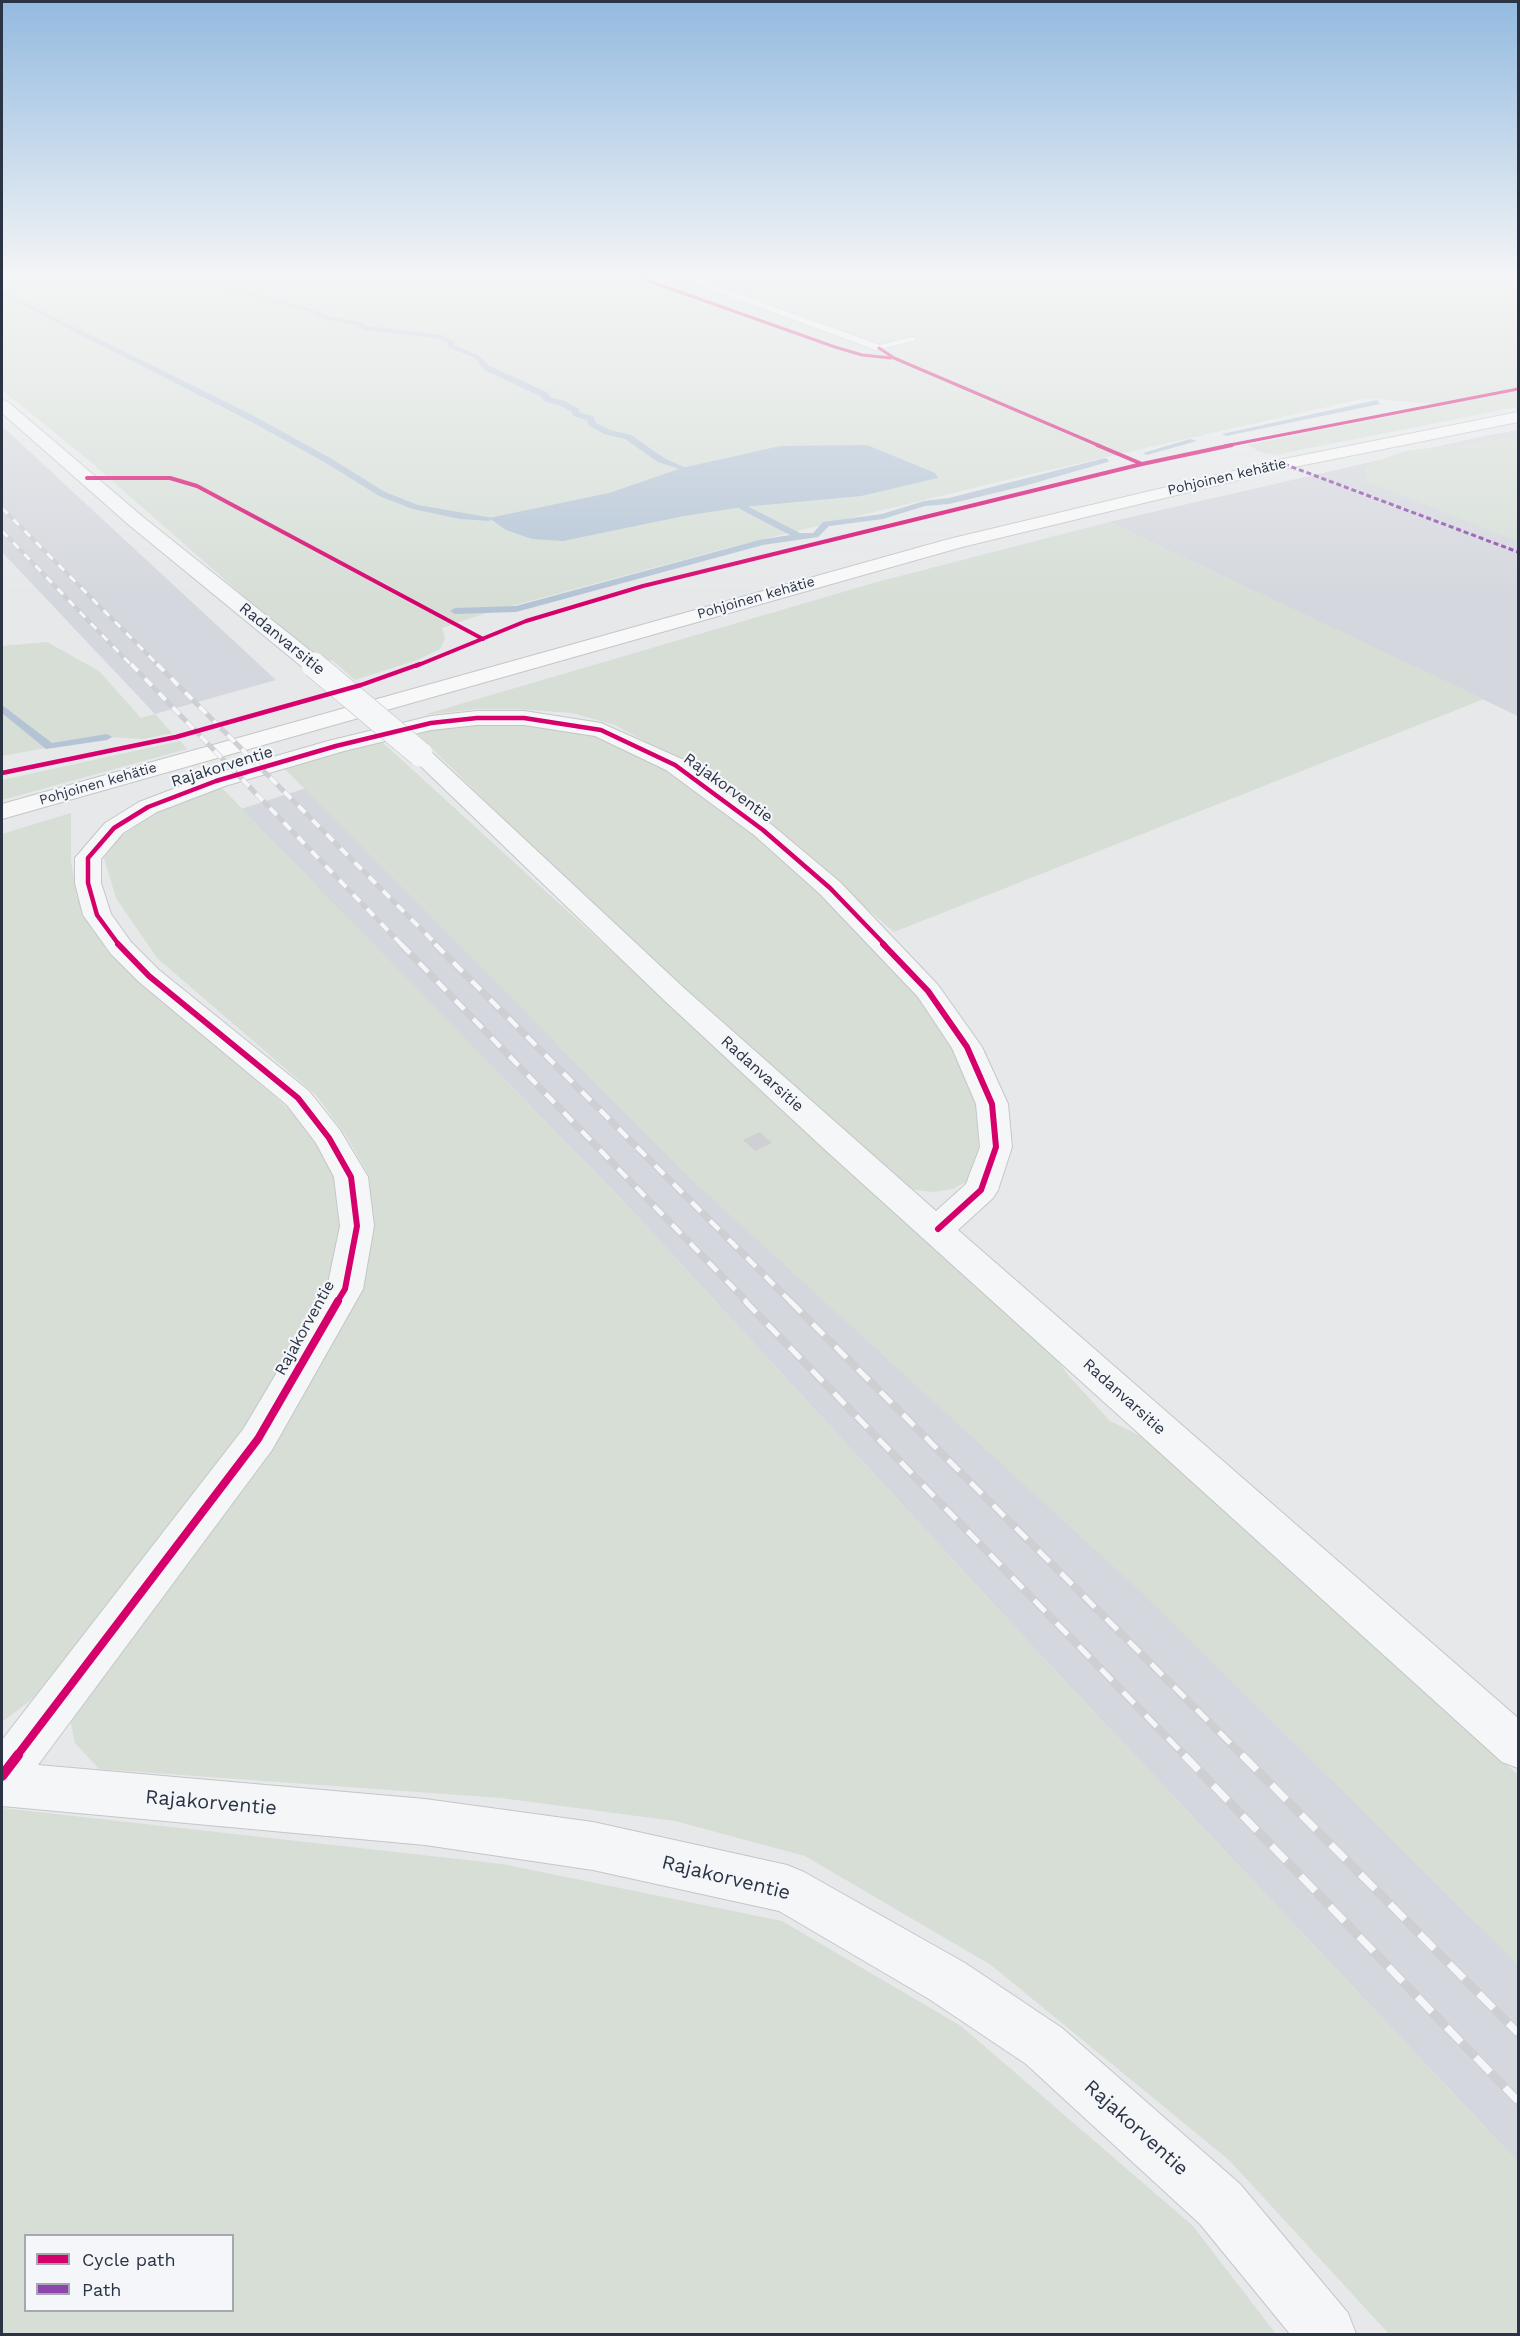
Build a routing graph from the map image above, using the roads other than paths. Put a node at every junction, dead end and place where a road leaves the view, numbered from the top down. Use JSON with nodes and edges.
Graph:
{"nodes":[{"id":1,"x":2,"y":405,"type":"edge"},
{"id":2,"x":1518,"y":417,"type":"edge"},
{"id":3,"x":2,"y":812,"type":"edge"},
{"id":4,"x":938,"y":1229,"type":"junction"},
{"id":5,"x":1518,"y":1747,"type":"edge"},
{"id":6,"x":2,"y":1776,"type":"edge"},
{"id":7,"x":2,"y":1784,"type":"edge"},
{"id":8,"x":1327,"y":2334,"type":"edge"}],
"edges":[{"from":1,"to":4,"type":"street","name":"Radanvarsitie","bridge":true},
{"from":2,"to":3,"type":"main road","name":"Pohjoinen kehätie"},
{"from":4,"to":5,"type":"street","name":"Radanvarsitie"},
{"from":4,"to":6,"type":"street","name":"Rajakorventie"},
{"from":7,"to":8,"type":"street","name":"Rajakorventie"}]}
